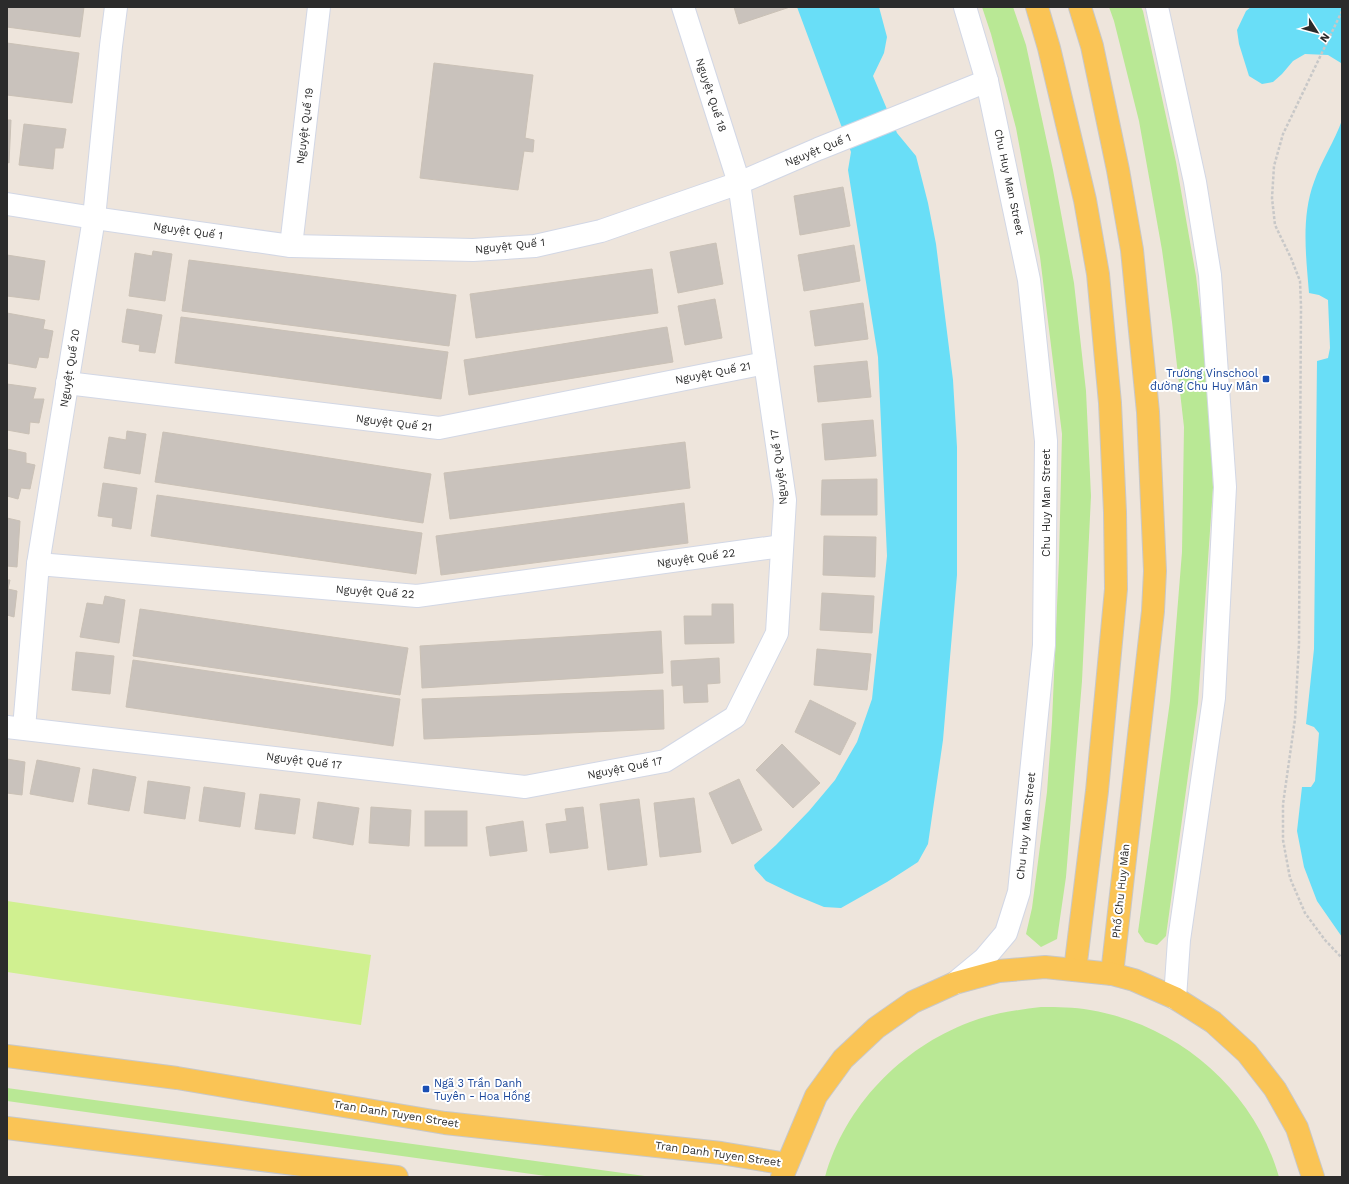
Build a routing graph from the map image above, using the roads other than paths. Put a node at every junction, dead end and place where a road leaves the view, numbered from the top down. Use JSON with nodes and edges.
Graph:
{"nodes":[{"id":1,"x":116,"y":7,"type":"edge"},
{"id":2,"x":319,"y":7,"type":"edge"},
{"id":3,"x":683,"y":7,"type":"edge"},
{"id":4,"x":965,"y":7,"type":"edge"},
{"id":5,"x":1037,"y":7,"type":"edge"},
{"id":6,"x":1080,"y":7,"type":"edge"},
{"id":7,"x":1157,"y":7,"type":"edge"},
{"id":8,"x":988,"y":81,"type":"junction"},
{"id":9,"x":739,"y":183,"type":"junction"},
{"id":10,"x":7,"y":204,"type":"edge"},
{"id":11,"x":94,"y":218,"type":"junction"},
{"id":12,"x":291,"y":246,"type":"junction"},
{"id":13,"x":765,"y":363,"type":"junction"},
{"id":14,"x":67,"y":383,"type":"junction"},
{"id":15,"x":782,"y":546,"type":"junction"},
{"id":16,"x":38,"y":564,"type":"junction"},
{"id":17,"x":15,"y":727,"type":"edge"},
{"id":18,"x":1075,"y":970,"type":"junction"},
{"id":19,"x":1112,"y":974,"type":"junction"},
{"id":20,"x":955,"y":983,"type":"junction"},
{"id":21,"x":1175,"y":998,"type":"junction"},
{"id":22,"x":7,"y":1056,"type":"edge"},
{"id":23,"x":7,"y":1128,"type":"edge"},
{"id":24,"x":784,"y":1170,"type":"edge"},
{"id":25,"x":397,"y":1177,"type":"edge"},
{"id":26,"x":1313,"y":1177,"type":"edge"}],
"edges":[{"from":1,"to":11,"type":"street","name":"Nguyệt Quế 20"},
{"from":2,"to":12,"type":"street","name":"Nguyệt Quế 19"},
{"from":3,"to":9,"type":"street","name":"Nguyệt Quế 18"},
{"from":4,"to":8,"type":"street","name":"Chu Huy Man Street"},
{"from":5,"to":18,"type":"main road"},
{"from":6,"to":19,"type":"main road"},
{"from":7,"to":21,"type":"street"},
{"from":8,"to":9,"type":"street","name":"Nguyệt Quế 1"},
{"from":8,"to":20,"type":"street","name":"Chu Huy Man Street"},
{"from":9,"to":12,"type":"street","name":"Nguyệt Quế 1"},
{"from":9,"to":13,"type":"street","name":"Nguyệt Quế 17"},
{"from":10,"to":11,"type":"street","name":"Nguyệt Quế 1"},
{"from":11,"to":12,"type":"street","name":"Nguyệt Quế 1"},
{"from":11,"to":14,"type":"street","name":"Nguyệt Quế 20"},
{"from":13,"to":14,"type":"street","name":"Nguyệt Quế 21"},
{"from":13,"to":15,"type":"street","name":"Nguyệt Quế 17"},
{"from":14,"to":16,"type":"street","name":"Nguyệt Quế 20"},
{"from":15,"to":16,"type":"street","name":"Nguyệt Quế 22"},
{"from":15,"to":17,"type":"street","name":"Nguyệt Quế 17"},
{"from":16,"to":17,"type":"street","name":"Nguyệt Quế 20"},
{"from":18,"to":19,"type":"main road"},
{"from":18,"to":20,"type":"main road"},
{"from":19,"to":21,"type":"main road"},
{"from":20,"to":24,"type":"main road"},
{"from":21,"to":26,"type":"main road"},
{"from":22,"to":24,"type":"main road","name":"Tran Danh Tuyen Street"},
{"from":23,"to":25,"type":"main road"}]}
